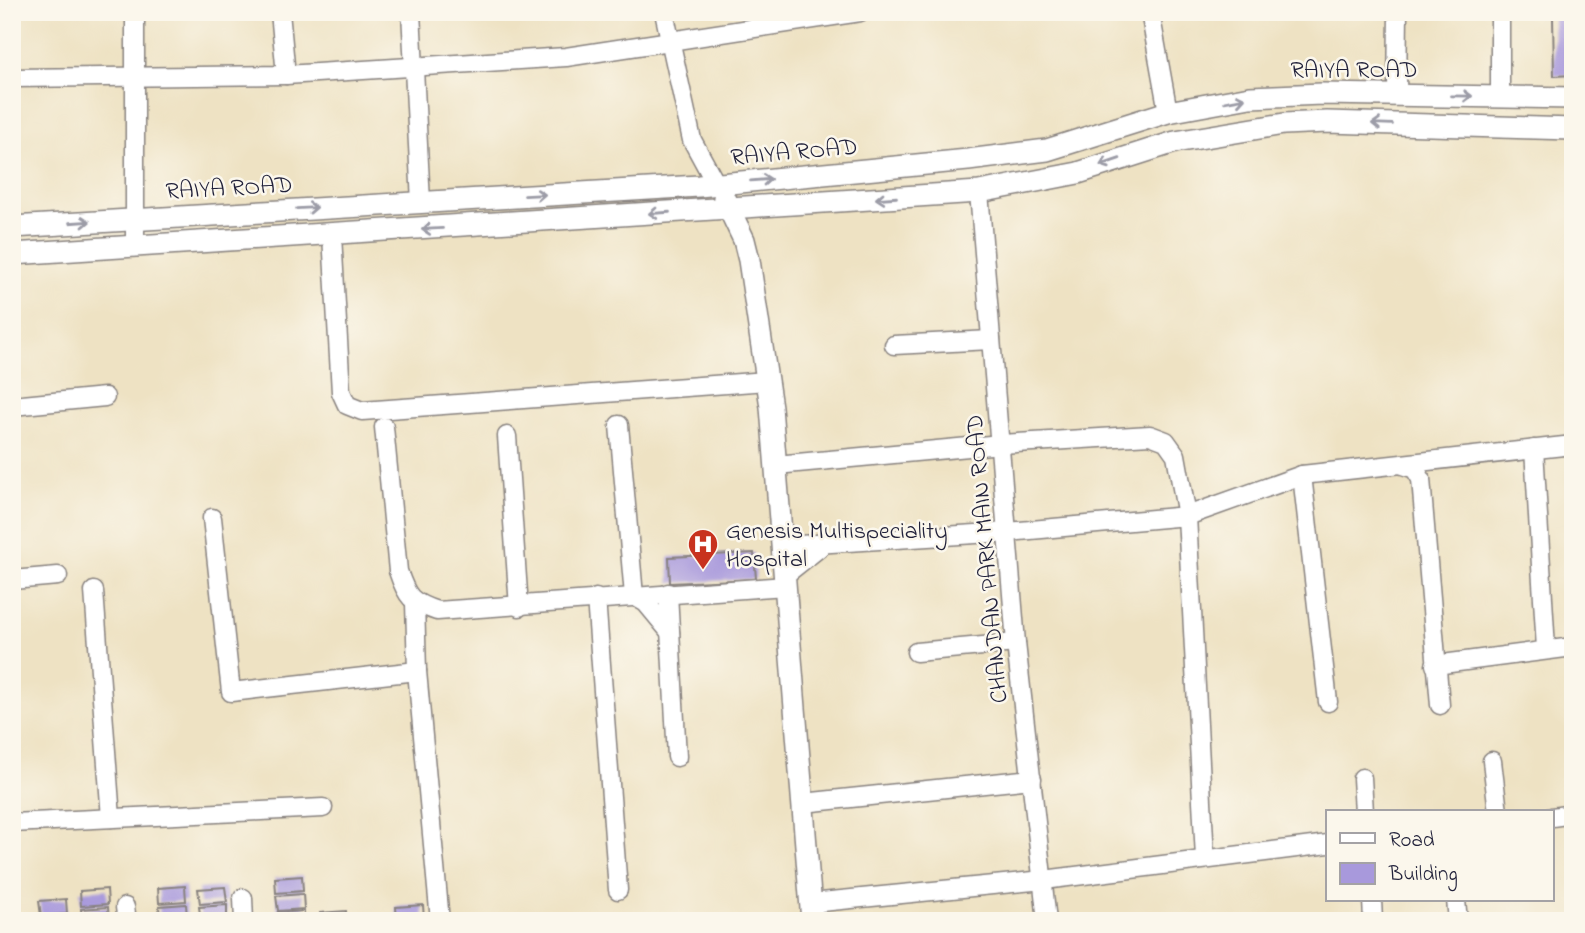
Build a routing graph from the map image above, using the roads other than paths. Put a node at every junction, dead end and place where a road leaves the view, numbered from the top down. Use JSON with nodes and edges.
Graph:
{"nodes":[{"id":1,"x":135,"y":12,"type":"edge"},
{"id":2,"x":280,"y":12,"type":"edge"},
{"id":3,"x":411,"y":12,"type":"edge"},
{"id":4,"x":664,"y":12,"type":"edge"},
{"id":5,"x":860,"y":12,"type":"edge"},
{"id":6,"x":1150,"y":12,"type":"edge"},
{"id":7,"x":1398,"y":12,"type":"edge"},
{"id":8,"x":1500,"y":12,"type":"edge"},
{"id":9,"x":840,"y":14,"type":"edge"},
{"id":10,"x":669,"y":43,"type":"junction"},
{"id":11,"x":415,"y":68,"type":"junction"},
{"id":12,"x":286,"y":75,"type":"junction"},
{"id":13,"x":12,"y":78,"type":"edge"},
{"id":14,"x":135,"y":78,"type":"junction"},
{"id":15,"x":1397,"y":95,"type":"junction"},
{"id":16,"x":1500,"y":96,"type":"junction"},
{"id":17,"x":1573,"y":98,"type":"edge"},
{"id":18,"x":1168,"y":112,"type":"junction"},
{"id":19,"x":1573,"y":129,"type":"edge"},
{"id":20,"x":1175,"y":142,"type":"junction"},
{"id":21,"x":716,"y":184,"type":"junction"},
{"id":22,"x":979,"y":192,"type":"junction"},
{"id":23,"x":421,"y":202,"type":"junction"},
{"id":24,"x":730,"y":209,"type":"junction"},
{"id":25,"x":136,"y":219,"type":"junction"},
{"id":26,"x":12,"y":227,"type":"edge"},
{"id":27,"x":332,"y":235,"type":"junction"},
{"id":28,"x":135,"y":245,"type":"junction"},
{"id":29,"x":12,"y":254,"type":"edge"},
{"id":30,"x":991,"y":340,"type":"junction"},
{"id":31,"x":894,"y":345,"type":"dead end"},
{"id":32,"x":767,"y":381,"type":"junction"},
{"id":33,"x":105,"y":397,"type":"dead end"},
{"id":34,"x":12,"y":406,"type":"edge"},
{"id":35,"x":619,"y":425,"type":"dead end"},
{"id":36,"x":384,"y":427,"type":"dead end"},
{"id":37,"x":507,"y":436,"type":"dead end"},
{"id":38,"x":1001,"y":444,"type":"junction"},
{"id":39,"x":1573,"y":445,"type":"edge"},
{"id":40,"x":1534,"y":449,"type":"junction"},
{"id":41,"x":776,"y":465,"type":"junction"},
{"id":42,"x":1404,"y":465,"type":"junction"},
{"id":43,"x":1303,"y":475,"type":"junction"},
{"id":44,"x":1186,"y":516,"type":"junction"},
{"id":45,"x":212,"y":517,"type":"dead end"},
{"id":46,"x":1008,"y":532,"type":"junction"},
{"id":47,"x":824,"y":544,"type":"junction"},
{"id":48,"x":783,"y":546,"type":"junction"},
{"id":49,"x":58,"y":576,"type":"dead end"},
{"id":50,"x":12,"y":580,"type":"edge"},
{"id":51,"x":785,"y":581,"type":"junction"},
{"id":52,"x":94,"y":591,"type":"dead end"},
{"id":53,"x":668,"y":593,"type":"junction"},
{"id":54,"x":634,"y":596,"type":"junction"},
{"id":55,"x":596,"y":598,"type":"junction"},
{"id":56,"x":415,"y":603,"type":"junction"},
{"id":57,"x":519,"y":607,"type":"junction"},
{"id":58,"x":670,"y":632,"type":"junction"},
{"id":59,"x":1016,"y":643,"type":"junction"},
{"id":60,"x":1573,"y":647,"type":"edge"},
{"id":61,"x":1546,"y":649,"type":"junction"},
{"id":62,"x":916,"y":652,"type":"dead end"},
{"id":63,"x":1435,"y":665,"type":"junction"},
{"id":64,"x":417,"y":671,"type":"junction"},
{"id":65,"x":1328,"y":702,"type":"dead end"},
{"id":66,"x":1440,"y":705,"type":"dead end"},
{"id":67,"x":677,"y":757,"type":"dead end"},
{"id":68,"x":1492,"y":761,"type":"dead end"},
{"id":69,"x":1362,"y":778,"type":"dead end"},
{"id":70,"x":1032,"y":779,"type":"junction"},
{"id":71,"x":803,"y":803,"type":"junction"},
{"id":72,"x":323,"y":808,"type":"dead end"},
{"id":73,"x":1364,"y":810,"type":"edge"},
{"id":74,"x":1498,"y":810,"type":"edge"},
{"id":75,"x":1573,"y":814,"type":"edge"},
{"id":76,"x":1554,"y":817,"type":"edge"},
{"id":77,"x":111,"y":818,"type":"junction"},
{"id":78,"x":12,"y":823,"type":"edge"},
{"id":79,"x":1326,"y":844,"type":"edge"},
{"id":80,"x":1205,"y":858,"type":"junction"},
{"id":81,"x":1044,"y":880,"type":"junction"},
{"id":82,"x":618,"y":890,"type":"dead end"},
{"id":83,"x":243,"y":898,"type":"dead end"},
{"id":84,"x":1371,"y":902,"type":"edge"},
{"id":85,"x":1456,"y":902,"type":"edge"},
{"id":86,"x":811,"y":912,"type":"edge"},
{"id":87,"x":244,"y":921,"type":"edge"},
{"id":88,"x":440,"y":921,"type":"edge"},
{"id":89,"x":1046,"y":921,"type":"edge"},
{"id":90,"x":1373,"y":921,"type":"edge"},
{"id":91,"x":1458,"y":921,"type":"edge"}],
"edges":[{"from":1,"to":14,"type":"street"},
{"from":2,"to":12,"type":"street"},
{"from":3,"to":11,"type":"street"},
{"from":4,"to":10,"type":"street"},
{"from":5,"to":9,"type":"street"},
{"from":6,"to":18,"type":"street"},
{"from":7,"to":15,"type":"street"},
{"from":8,"to":16,"type":"street"},
{"from":9,"to":10,"type":"street"},
{"from":10,"to":11,"type":"street"},
{"from":10,"to":21,"type":"street"},
{"from":11,"to":12,"type":"street"},
{"from":11,"to":23,"type":"street"},
{"from":12,"to":14,"type":"street"},
{"from":13,"to":14,"type":"street"},
{"from":14,"to":25,"type":"street"},
{"from":15,"to":16,"type":"street","name":"RAIYA ROAD","one_way":true},
{"from":18,"to":15,"type":"street","name":"RAIYA ROAD","one_way":true},
{"from":16,"to":17,"type":"street","name":"RAIYA ROAD"},
{"from":18,"to":20,"type":"street"},
{"from":21,"to":18,"type":"street","name":"RAIYA ROAD","one_way":true},
{"from":19,"to":20,"type":"street","one_way":true},
{"from":20,"to":22,"type":"street","one_way":true},
{"from":23,"to":21,"type":"street","name":"RAIYA ROAD","one_way":true},
{"from":21,"to":24,"type":"street"},
{"from":22,"to":24,"type":"street","one_way":true},
{"from":22,"to":30,"type":"street","name":"CHANDAN PARK MAIN ROAD"},
{"from":25,"to":23,"type":"street","name":"RAIYA ROAD","one_way":true},
{"from":24,"to":27,"type":"street","one_way":true},
{"from":24,"to":32,"type":"street"},
{"from":26,"to":25,"type":"street","name":"RAIYA ROAD","one_way":true},
{"from":25,"to":28,"type":"street"},
{"from":27,"to":28,"type":"street"},
{"from":27,"to":32,"type":"street"},
{"from":28,"to":29,"type":"street"},
{"from":30,"to":31,"type":"street"},
{"from":30,"to":38,"type":"street","name":"CHANDAN PARK MAIN ROAD"},
{"from":32,"to":41,"type":"street"},
{"from":33,"to":34,"type":"street"},
{"from":35,"to":54,"type":"street"},
{"from":36,"to":56,"type":"street"},
{"from":37,"to":57,"type":"street"},
{"from":38,"to":41,"type":"street"},
{"from":38,"to":44,"type":"street"},
{"from":38,"to":46,"type":"street","name":"CHANDAN PARK MAIN ROAD"},
{"from":39,"to":40,"type":"street"},
{"from":40,"to":42,"type":"street"},
{"from":40,"to":61,"type":"street"},
{"from":41,"to":48,"type":"street"},
{"from":42,"to":43,"type":"street"},
{"from":42,"to":63,"type":"street"},
{"from":43,"to":44,"type":"street"},
{"from":43,"to":65,"type":"street"},
{"from":44,"to":46,"type":"street"},
{"from":44,"to":80,"type":"street"},
{"from":45,"to":64,"type":"street"},
{"from":46,"to":47,"type":"street"},
{"from":46,"to":59,"type":"street","name":"CHANDAN PARK MAIN ROAD"},
{"from":47,"to":48,"type":"street"},
{"from":47,"to":51,"type":"street"},
{"from":48,"to":51,"type":"street"},
{"from":49,"to":50,"type":"street"},
{"from":51,"to":53,"type":"street"},
{"from":51,"to":71,"type":"street"},
{"from":52,"to":77,"type":"street"},
{"from":53,"to":54,"type":"street"},
{"from":53,"to":58,"type":"street"},
{"from":54,"to":55,"type":"street"},
{"from":54,"to":58,"type":"street"},
{"from":55,"to":57,"type":"street"},
{"from":55,"to":82,"type":"street"},
{"from":56,"to":57,"type":"street"},
{"from":56,"to":64,"type":"street"},
{"from":58,"to":67,"type":"street"},
{"from":59,"to":62,"type":"street"},
{"from":59,"to":70,"type":"street","name":"CHANDAN PARK MAIN ROAD"},
{"from":60,"to":61,"type":"street"},
{"from":61,"to":63,"type":"street"},
{"from":63,"to":66,"type":"street"},
{"from":64,"to":88,"type":"street"},
{"from":68,"to":74,"type":"street"},
{"from":69,"to":73,"type":"street"},
{"from":70,"to":71,"type":"street"},
{"from":70,"to":81,"type":"street","name":"CHANDAN PARK MAIN ROAD"},
{"from":71,"to":86,"type":"street"},
{"from":72,"to":77,"type":"street"},
{"from":75,"to":76,"type":"street"},
{"from":77,"to":78,"type":"street"},
{"from":79,"to":80,"type":"street"},
{"from":80,"to":81,"type":"street"},
{"from":81,"to":86,"type":"street"},
{"from":81,"to":89,"type":"street","name":"CHANDAN PARK MAIN ROAD"},
{"from":83,"to":87,"type":"street"},
{"from":84,"to":90,"type":"street"},
{"from":85,"to":91,"type":"street"}]}
